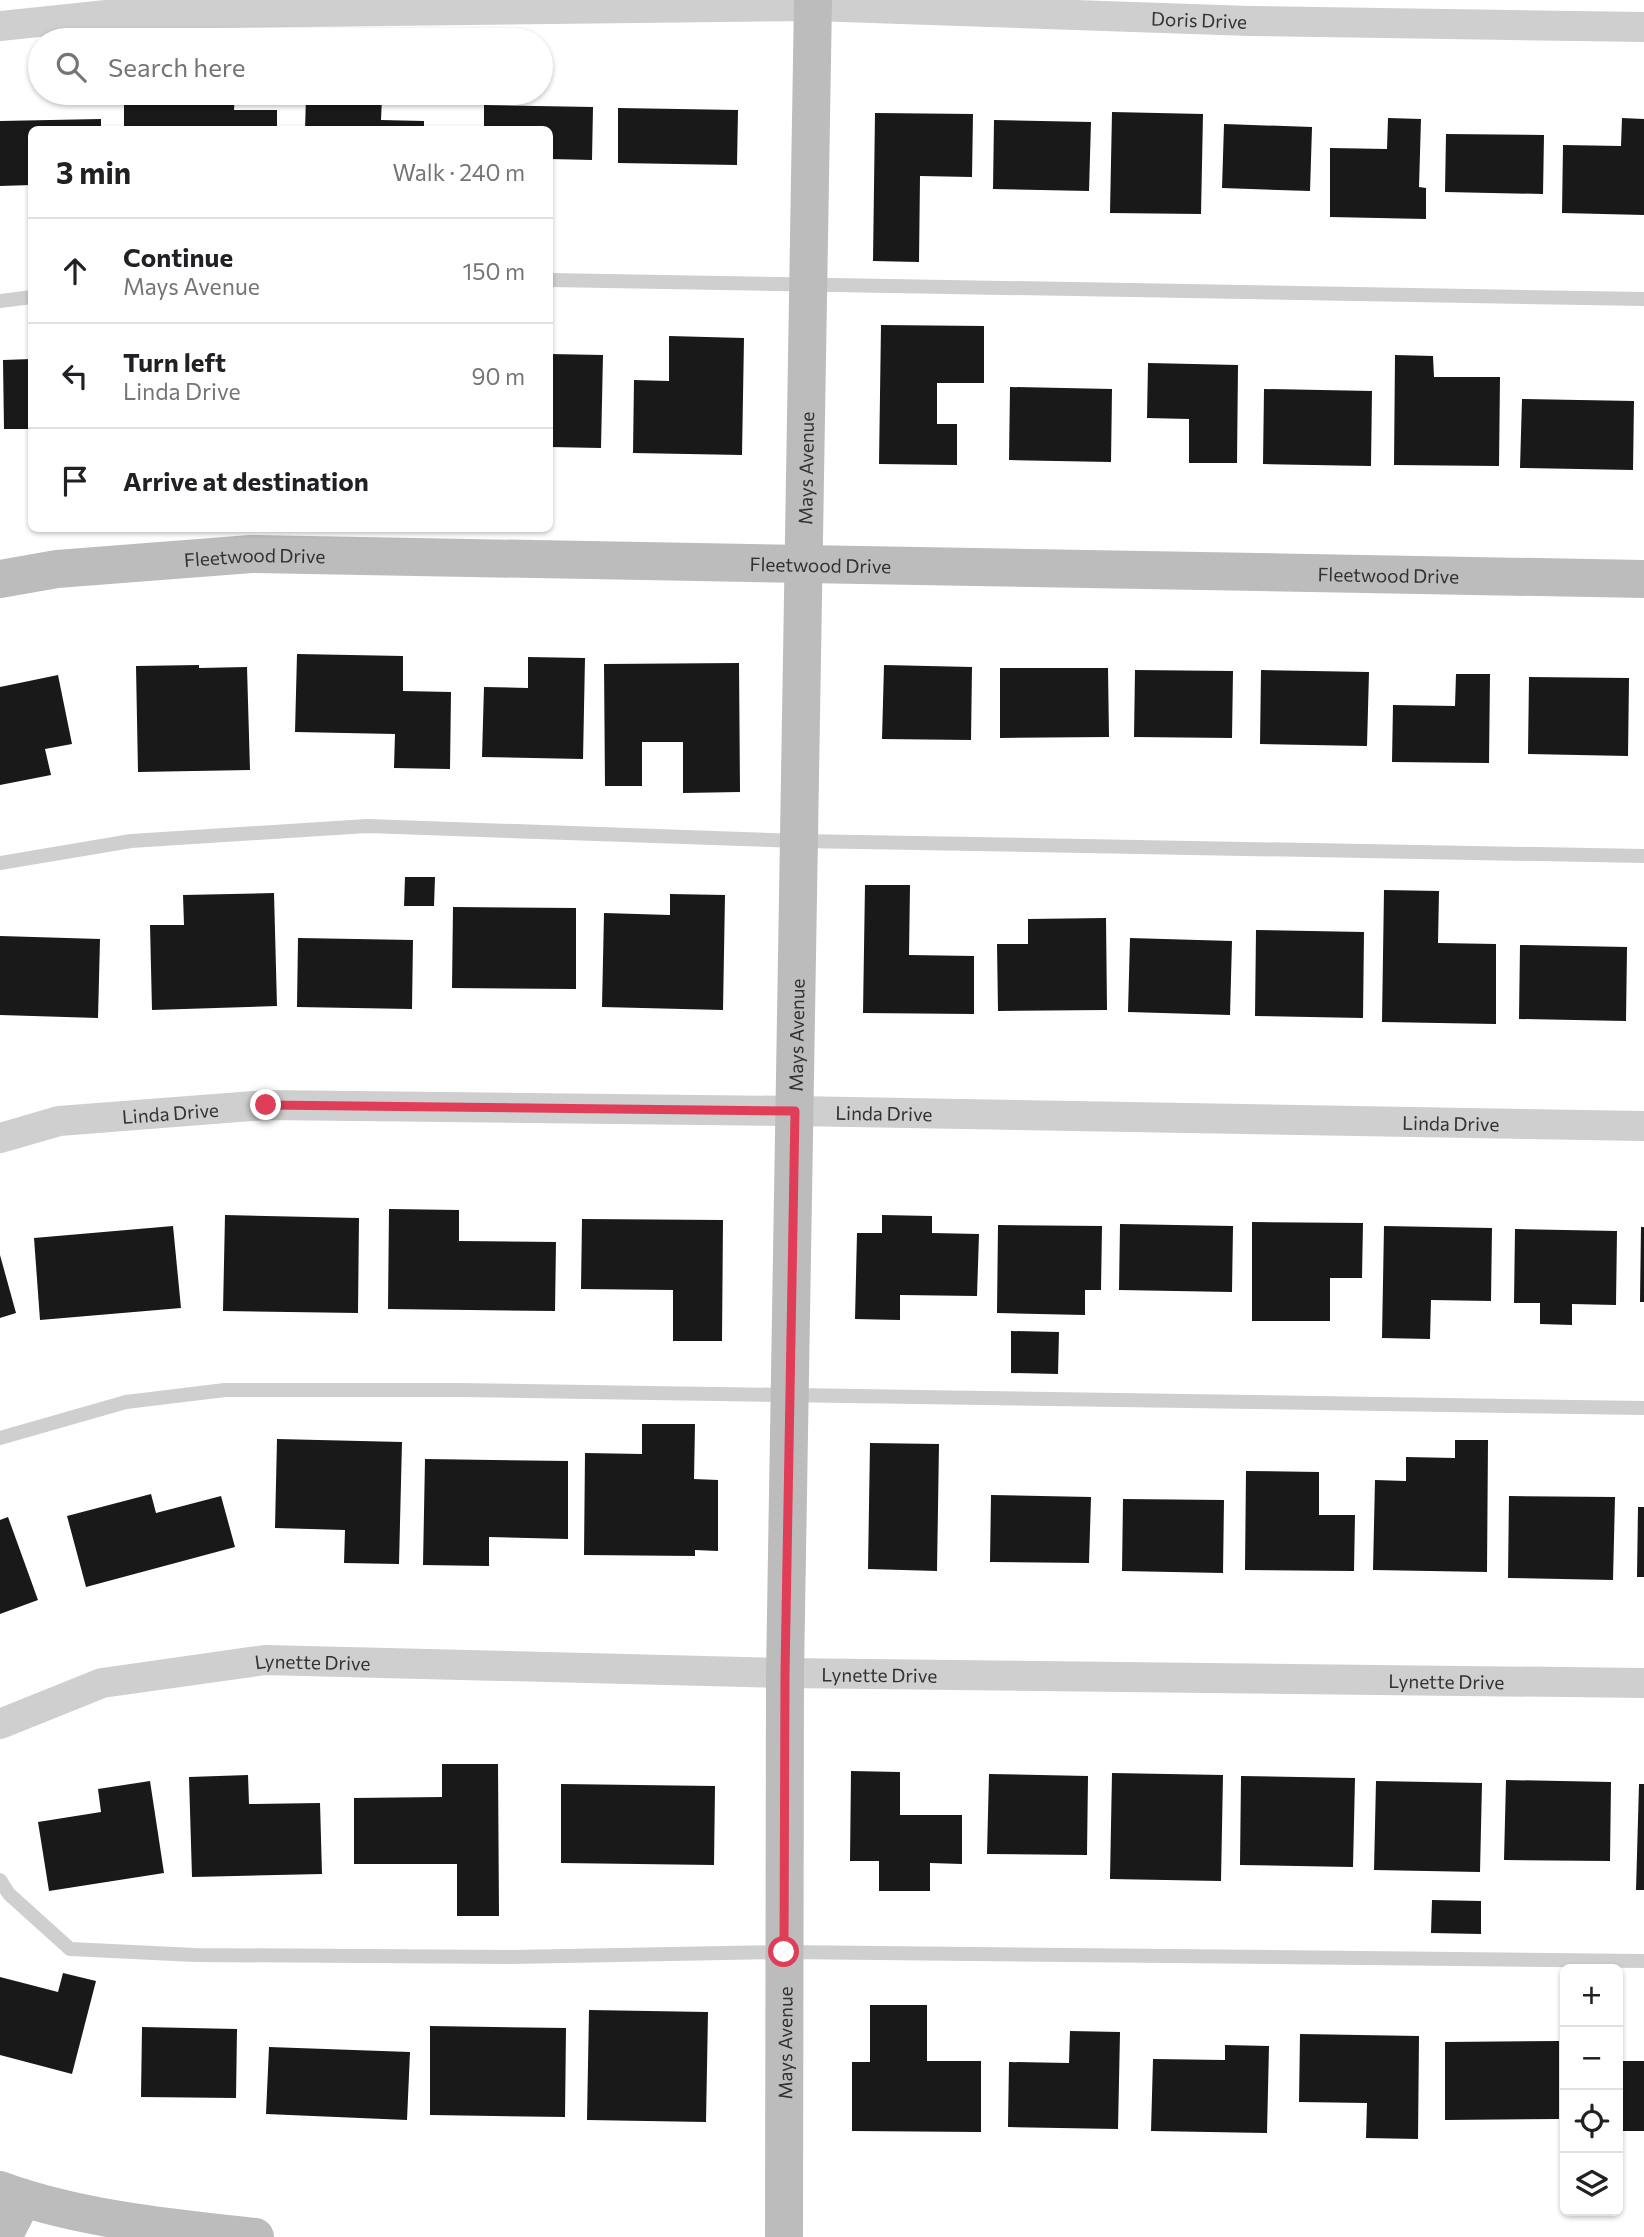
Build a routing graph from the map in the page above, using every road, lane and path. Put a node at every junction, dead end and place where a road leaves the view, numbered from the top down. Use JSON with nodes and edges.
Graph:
{"nodes":[{"id":1,"x":813,"y":3,"type":"edge"},
{"id":2,"x":0,"y":26,"type":"edge"},
{"id":3,"x":1644,"y":27,"type":"edge"},
{"id":4,"x":553,"y":280,"type":"edge"},
{"id":5,"x":810,"y":284,"type":"junction"},
{"id":6,"x":28,"y":298,"type":"edge"},
{"id":7,"x":1644,"y":299,"type":"edge"},
{"id":8,"x":0,"y":301,"type":"edge"},
{"id":9,"x":805,"y":563,"type":"junction"},
{"id":10,"x":0,"y":579,"type":"edge"},
{"id":11,"x":1644,"y":579,"type":"edge"},
{"id":12,"x":801,"y":841,"type":"junction"},
{"id":13,"x":1644,"y":856,"type":"edge"},
{"id":14,"x":0,"y":863,"type":"edge"},
{"id":15,"x":795,"y":1111,"type":"junction"},
{"id":16,"x":1644,"y":1126,"type":"edge"},
{"id":17,"x":0,"y":1138,"type":"edge"},
{"id":18,"x":790,"y":1394,"type":"junction"},
{"id":19,"x":1644,"y":1408,"type":"edge"},
{"id":20,"x":0,"y":1438,"type":"edge"},
{"id":21,"x":785,"y":1674,"type":"junction"},
{"id":22,"x":1644,"y":1684,"type":"edge"},
{"id":23,"x":0,"y":1724,"type":"edge"},
{"id":24,"x":0,"y":1880,"type":"edge"},
{"id":25,"x":784,"y":1952,"type":"junction"},
{"id":26,"x":1644,"y":1961,"type":"edge"},
{"id":27,"x":11,"y":2194,"type":"edge"},
{"id":28,"x":3,"y":2237,"type":"edge"},
{"id":29,"x":256,"y":2237,"type":"edge"},
{"id":30,"x":784,"y":2237,"type":"edge"}],
"edges":[{"from":1,"to":2,"type":"street","name":"Doris Drive"},
{"from":1,"to":3,"type":"street","name":"Doris Drive"},
{"from":1,"to":5,"type":"street","name":"Mays Avenue"},
{"from":4,"to":5,"type":"lane"},
{"from":5,"to":7,"type":"lane"},
{"from":5,"to":9,"type":"street","name":"Mays Avenue"},
{"from":6,"to":8,"type":"lane"},
{"from":9,"to":10,"type":"street","name":"Fleetwood Drive"},
{"from":9,"to":11,"type":"street","name":"Fleetwood Drive"},
{"from":9,"to":12,"type":"street","name":"Mays Avenue"},
{"from":12,"to":13,"type":"lane"},
{"from":12,"to":14,"type":"lane"},
{"from":12,"to":15,"type":"street","name":"Mays Avenue"},
{"from":15,"to":16,"type":"street","name":"Linda Drive"},
{"from":15,"to":17,"type":"street","name":"Linda Drive"},
{"from":15,"to":18,"type":"street","name":"Mays Avenue"},
{"from":18,"to":19,"type":"lane"},
{"from":18,"to":20,"type":"lane"},
{"from":18,"to":21,"type":"street","name":"Mays Avenue"},
{"from":21,"to":22,"type":"street","name":"Lynette Drive"},
{"from":21,"to":23,"type":"street","name":"Lynette Drive"},
{"from":21,"to":25,"type":"street","name":"Mays Avenue"},
{"from":24,"to":25,"type":"lane"},
{"from":25,"to":26,"type":"lane"},
{"from":25,"to":30,"type":"street","name":"Mays Avenue"},
{"from":27,"to":28,"type":"street"},
{"from":27,"to":29,"type":"street"}]}
